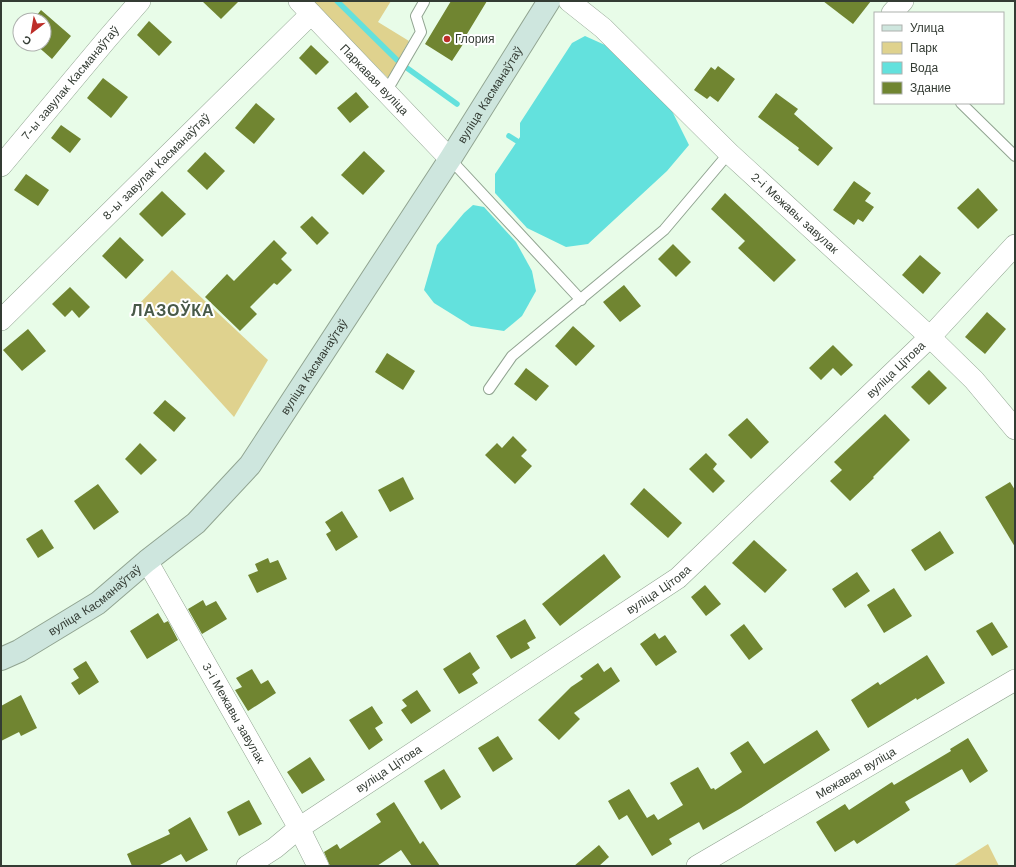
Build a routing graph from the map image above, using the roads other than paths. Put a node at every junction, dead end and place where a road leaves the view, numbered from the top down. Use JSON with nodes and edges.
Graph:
{"nodes":[{"id":1,"x":140,"y":1,"type":"edge"},
{"id":2,"x":549,"y":1,"type":"edge"},
{"id":3,"x":569,"y":1,"type":"edge"},
{"id":4,"x":902,"y":1,"type":"edge"},
{"id":5,"x":424,"y":2,"type":"edge"},
{"id":6,"x":305,"y":7,"type":"edge"},
{"id":7,"x":893,"y":12,"type":"edge"},
{"id":8,"x":386,"y":92,"type":"junction"},
{"id":9,"x":962,"y":104,"type":"edge"},
{"id":10,"x":730,"y":153,"type":"junction"},
{"id":11,"x":1015,"y":156,"type":"edge"},
{"id":12,"x":450,"y":159,"type":"junction"},
{"id":13,"x":1,"y":166,"type":"edge"},
{"id":14,"x":1015,"y":245,"type":"edge"},
{"id":15,"x":581,"y":300,"type":"junction"},
{"id":16,"x":1,"y":320,"type":"edge"},
{"id":17,"x":930,"y":337,"type":"junction"},
{"id":18,"x":489,"y":389,"type":"dead end"},
{"id":19,"x":1015,"y":429,"type":"edge"},
{"id":20,"x":147,"y":561,"type":"junction"},
{"id":21,"x":1,"y":659,"type":"edge"},
{"id":22,"x":1015,"y":680,"type":"edge"},
{"id":23,"x":299,"y":828,"type":"junction"},
{"id":24,"x":247,"y":866,"type":"edge"},
{"id":25,"x":318,"y":866,"type":"edge"},
{"id":26,"x":697,"y":866,"type":"edge"}],
"edges":[{"from":1,"to":13,"type":"street","name":"7-ы завулак Касманаўтаў"},
{"from":2,"to":12,"type":"main road","name":"вуліца Касманаўтаў"},
{"from":3,"to":10,"type":"street","name":"2-і Межавы завулак"},
{"from":4,"to":7,"type":"street"},
{"from":5,"to":8,"type":"lane"},
{"from":6,"to":8,"type":"street","name":"Паркавая вуліца"},
{"from":6,"to":16,"type":"street","name":"8-ы завулак Касманаўтаў"},
{"from":8,"to":12,"type":"street","name":"Паркавая вуліца"},
{"from":9,"to":11,"type":"lane"},
{"from":10,"to":15,"type":"lane"},
{"from":10,"to":17,"type":"street","name":"2-і Межавы завулак"},
{"from":12,"to":15,"type":"lane"},
{"from":12,"to":20,"type":"main road","name":"вуліца Касманаўтаў"},
{"from":14,"to":17,"type":"street","name":"вуліца Цітова"},
{"from":15,"to":18,"type":"lane"},
{"from":17,"to":19,"type":"street","name":"2-і Межавы завулак"},
{"from":17,"to":23,"type":"street","name":"вуліца Цітова"},
{"from":20,"to":21,"type":"main road","name":"вуліца Касманаўтаў"},
{"from":20,"to":23,"type":"street","name":"3-і Межавы завулак"},
{"from":22,"to":26,"type":"street","name":"Межавая вуліца"},
{"from":23,"to":24,"type":"street","name":"вуліца Цітова"},
{"from":23,"to":25,"type":"street","name":"3-і Межавы завулак"}]}
